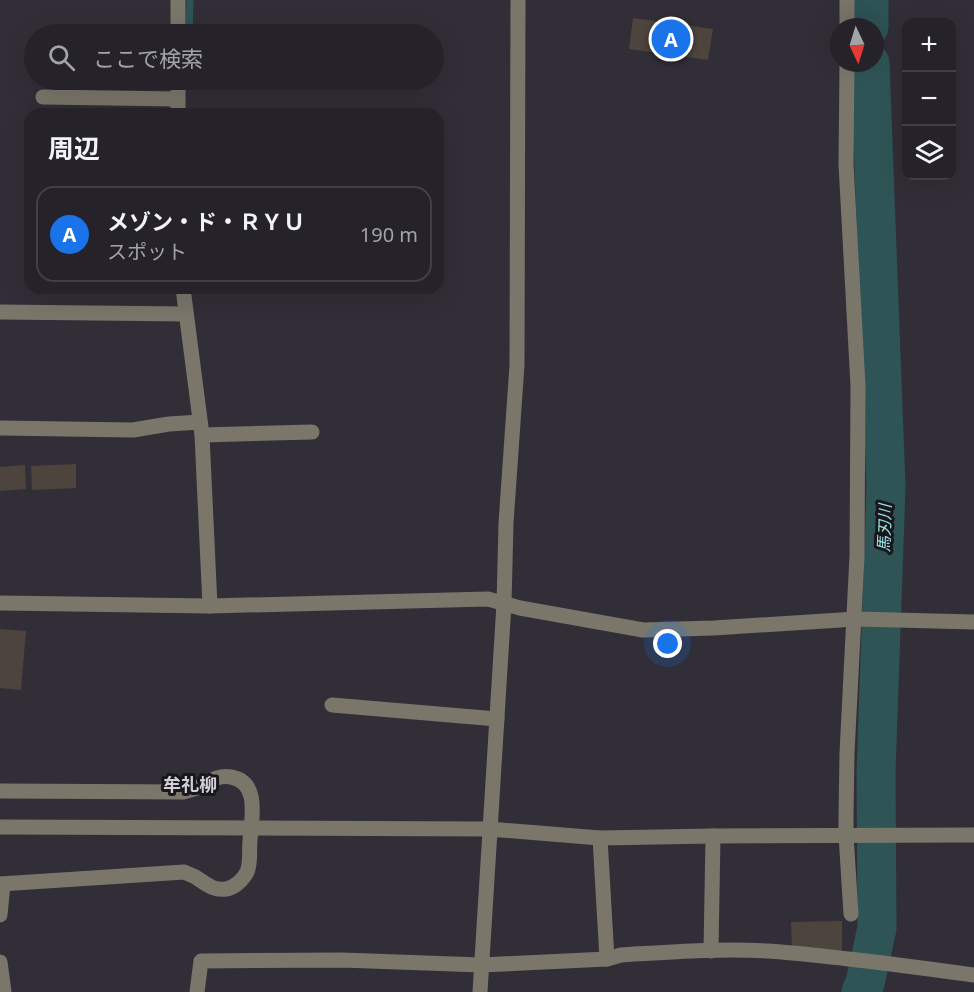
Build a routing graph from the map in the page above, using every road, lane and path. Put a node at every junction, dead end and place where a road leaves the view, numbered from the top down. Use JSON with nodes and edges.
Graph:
{"nodes":[{"id":1,"x":178,"y":0,"type":"edge"},
{"id":2,"x":519,"y":0,"type":"edge"},
{"id":3,"x":847,"y":0,"type":"edge"},
{"id":4,"x":847,"y":18,"type":"edge"},
{"id":5,"x":178,"y":24,"type":"edge"},
{"id":6,"x":847,"y":72,"type":"edge"},
{"id":7,"x":178,"y":90,"type":"edge"},
{"id":8,"x":43,"y":97,"type":"dead end"},
{"id":9,"x":178,"y":107,"type":"edge"},
{"id":10,"x":184,"y":294,"type":"edge"},
{"id":11,"x":0,"y":312,"type":"edge"},
{"id":12,"x":186,"y":314,"type":"junction"},
{"id":13,"x":0,"y":428,"type":"edge"},
{"id":14,"x":201,"y":428,"type":"junction"},
{"id":15,"x":312,"y":432,"type":"dead end"},
{"id":16,"x":0,"y":603,"type":"edge"},
{"id":17,"x":504,"y":603,"type":"junction"},
{"id":18,"x":210,"y":606,"type":"junction"},
{"id":19,"x":855,"y":619,"type":"junction"},
{"id":20,"x":974,"y":622,"type":"edge"},
{"id":21,"x":332,"y":705,"type":"dead end"},
{"id":22,"x":496,"y":719,"type":"junction"},
{"id":23,"x":0,"y":791,"type":"edge"},
{"id":24,"x":0,"y":827,"type":"edge"},
{"id":25,"x":250,"y":829,"type":"junction"},
{"id":26,"x":489,"y":829,"type":"junction"},
{"id":27,"x":851,"y":835,"type":"junction"},
{"id":28,"x":713,"y":836,"type":"junction"},
{"id":29,"x":974,"y":836,"type":"edge"},
{"id":30,"x":600,"y":838,"type":"junction"},
{"id":31,"x":1,"y":884,"type":"edge"},
{"id":32,"x":851,"y":914,"type":"dead end"},
{"id":33,"x":0,"y":915,"type":"edge"},
{"id":34,"x":711,"y":951,"type":"junction"},
{"id":35,"x":607,"y":959,"type":"junction"},
{"id":36,"x":0,"y":962,"type":"edge"},
{"id":37,"x":481,"y":965,"type":"junction"},
{"id":38,"x":974,"y":975,"type":"edge"},
{"id":39,"x":4,"y":992,"type":"edge"},
{"id":40,"x":197,"y":992,"type":"edge"},
{"id":41,"x":480,"y":992,"type":"edge"}],
"edges":[{"from":1,"to":5,"type":"street"},
{"from":2,"to":17,"type":"street"},
{"from":3,"to":4,"type":"street"},
{"from":6,"to":19,"type":"street"},
{"from":7,"to":9,"type":"street"},
{"from":8,"to":9,"type":"street"},
{"from":10,"to":12,"type":"street"},
{"from":11,"to":12,"type":"street"},
{"from":12,"to":14,"type":"street"},
{"from":13,"to":14,"type":"street"},
{"from":14,"to":15,"type":"street"},
{"from":14,"to":18,"type":"street"},
{"from":16,"to":18,"type":"street"},
{"from":17,"to":18,"type":"street"},
{"from":17,"to":19,"type":"street"},
{"from":17,"to":22,"type":"street"},
{"from":19,"to":20,"type":"street"},
{"from":19,"to":27,"type":"street"},
{"from":21,"to":22,"type":"street"},
{"from":22,"to":26,"type":"street"},
{"from":23,"to":25,"type":"street"},
{"from":24,"to":25,"type":"street"},
{"from":25,"to":26,"type":"street"},
{"from":25,"to":31,"type":"street"},
{"from":26,"to":30,"type":"street"},
{"from":26,"to":37,"type":"street"},
{"from":27,"to":28,"type":"street"},
{"from":27,"to":29,"type":"street"},
{"from":27,"to":32,"type":"street"},
{"from":28,"to":30,"type":"street"},
{"from":28,"to":34,"type":"street"},
{"from":30,"to":35,"type":"street"},
{"from":31,"to":33,"type":"street"},
{"from":34,"to":35,"type":"street"},
{"from":34,"to":38,"type":"street"},
{"from":35,"to":37,"type":"street"},
{"from":36,"to":39,"type":"street"},
{"from":37,"to":40,"type":"street"},
{"from":37,"to":41,"type":"street"}]}
